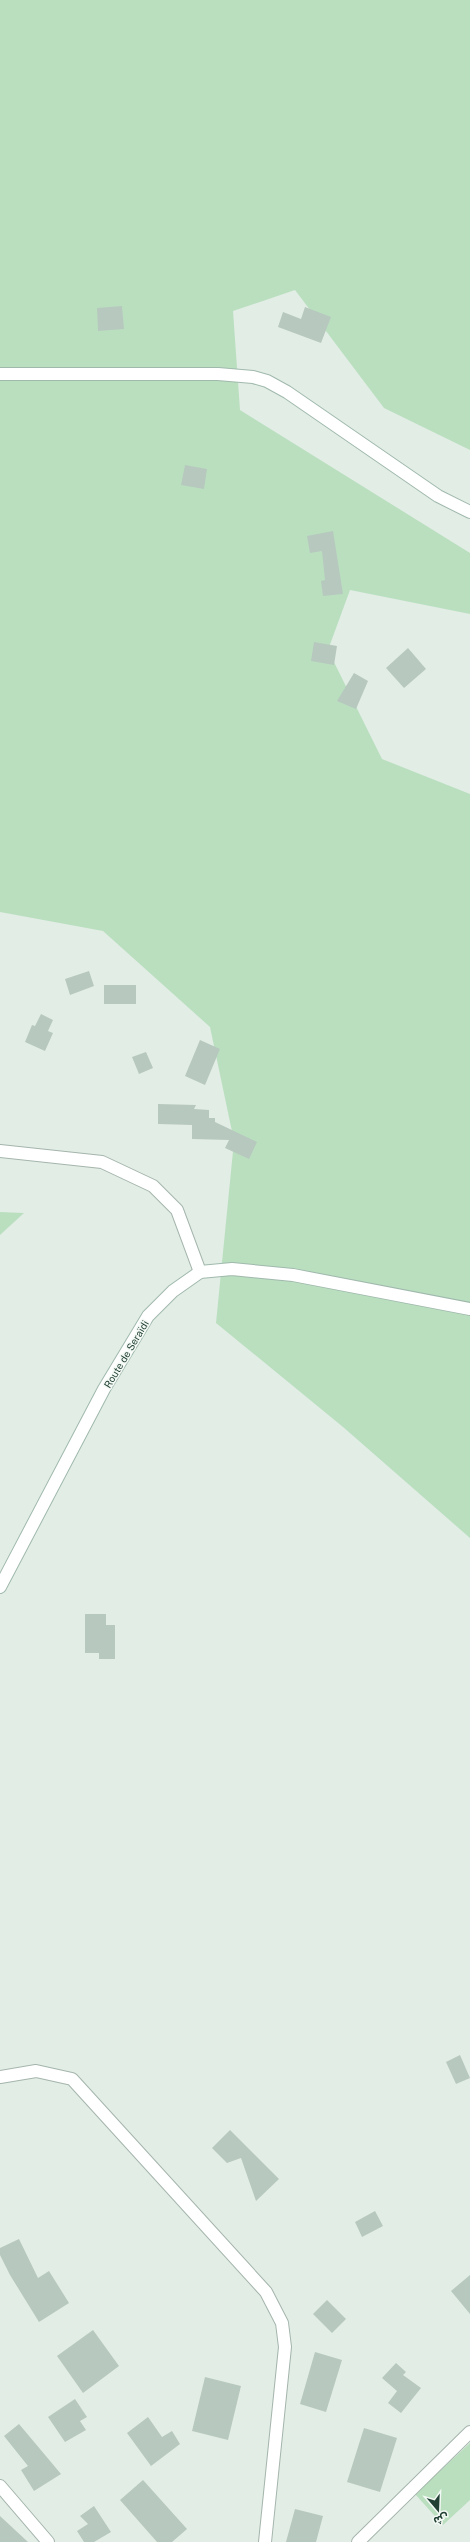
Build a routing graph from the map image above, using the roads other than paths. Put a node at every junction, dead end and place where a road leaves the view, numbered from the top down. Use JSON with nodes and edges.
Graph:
{"nodes":[{"id":1,"x":0,"y":374,"type":"edge"},
{"id":2,"x":470,"y":512,"type":"edge"},
{"id":3,"x":0,"y":1151,"type":"edge"},
{"id":4,"x":200,"y":1272,"type":"junction"},
{"id":5,"x":470,"y":1309,"type":"edge"},
{"id":6,"x":0,"y":1587,"type":"edge"},
{"id":7,"x":0,"y":2077,"type":"edge"},
{"id":8,"x":470,"y":2432,"type":"edge"},
{"id":9,"x":0,"y":2486,"type":"edge"},
{"id":10,"x":48,"y":2542,"type":"edge"},
{"id":11,"x":265,"y":2542,"type":"edge"},
{"id":12,"x":358,"y":2542,"type":"edge"}],
"edges":[{"from":1,"to":2,"type":"main road"},
{"from":3,"to":4,"type":"main road"},
{"from":4,"to":5,"type":"main road","name":"Route de Seraïdi"},
{"from":4,"to":6,"type":"main road","name":"Route de Seraïdi"},
{"from":7,"to":11,"type":"main road"},
{"from":8,"to":12,"type":"main road"},
{"from":9,"to":10,"type":"main road"}]}
